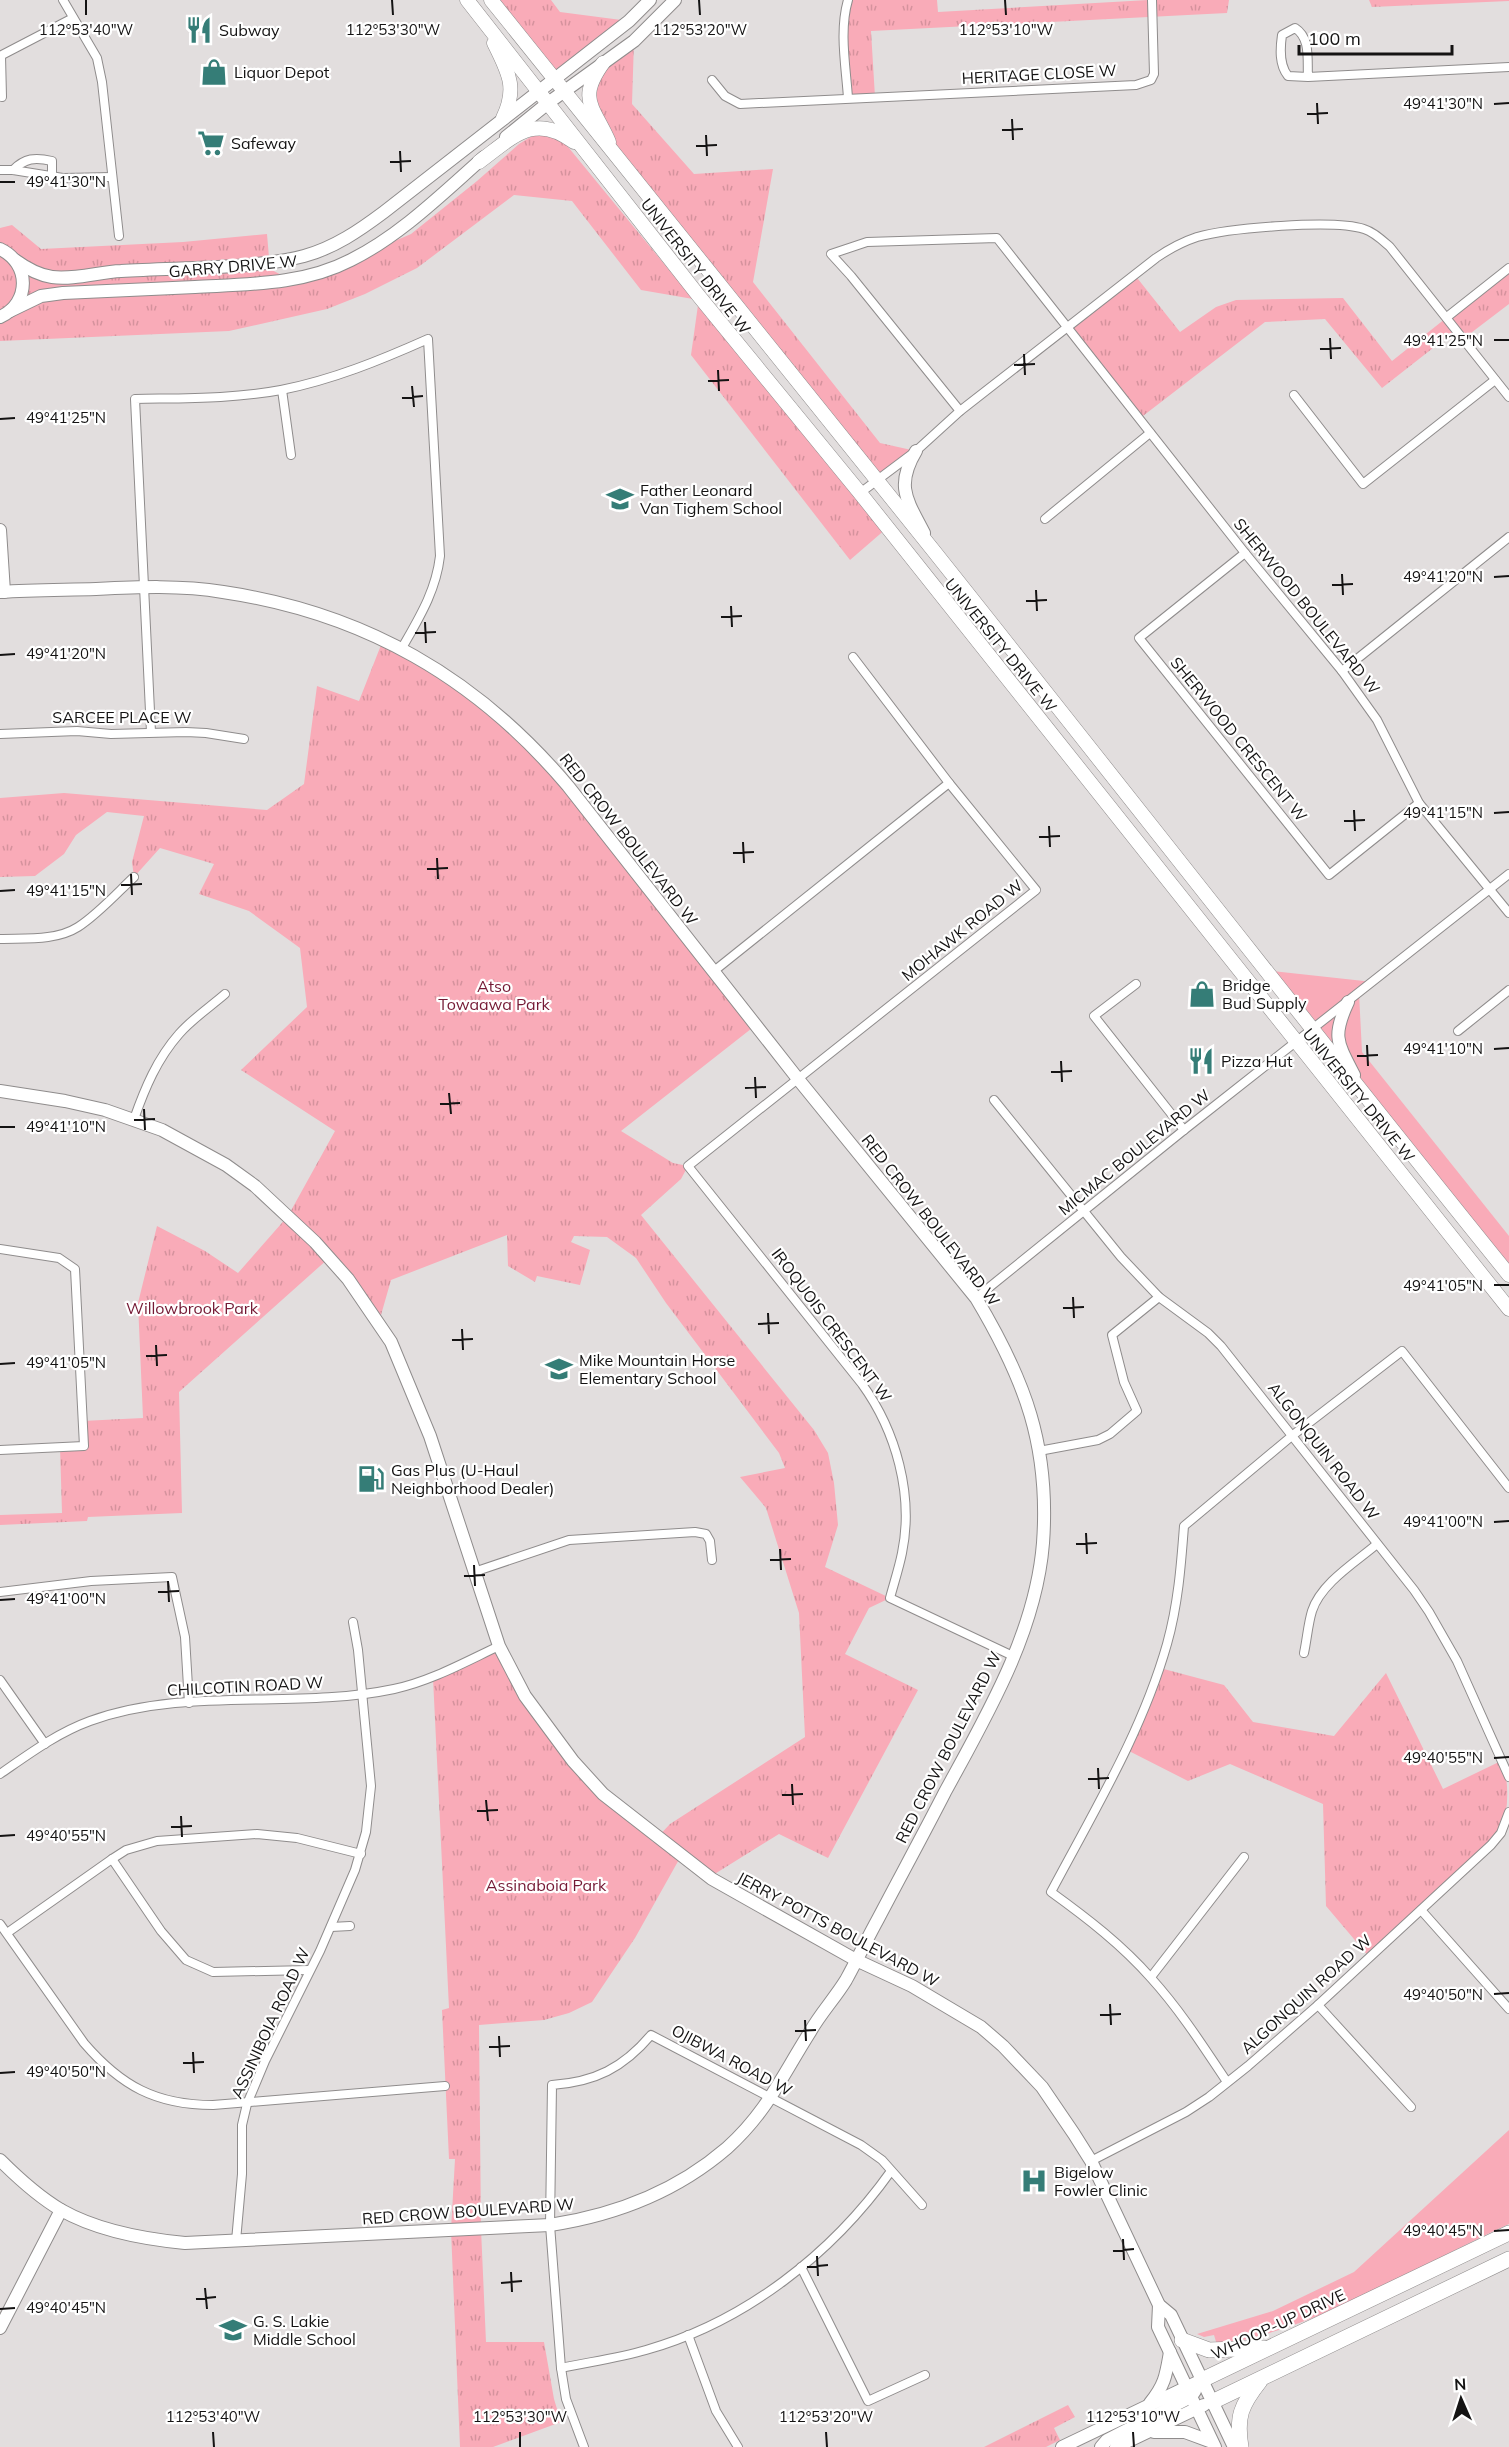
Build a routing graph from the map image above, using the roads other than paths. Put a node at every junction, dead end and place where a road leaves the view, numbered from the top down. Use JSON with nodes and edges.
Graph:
{"nodes":[{"id":1,"x":63,"y":0,"type":"edge"},
{"id":2,"x":467,"y":0,"type":"edge"},
{"id":3,"x":491,"y":0,"type":"edge"},
{"id":4,"x":650,"y":0,"type":"edge"},
{"id":5,"x":675,"y":0,"type":"edge"},
{"id":6,"x":848,"y":0,"type":"edge"},
{"id":7,"x":1152,"y":0,"type":"edge"},
{"id":8,"x":73,"y":18,"type":"junction"},
{"id":9,"x":483,"y":20,"type":"junction"},
{"id":10,"x":0,"y":56,"type":"edge"},
{"id":11,"x":603,"y":63,"type":"junction"},
{"id":12,"x":1509,"y":67,"type":"edge"},
{"id":13,"x":1308,"y":77,"type":"junction"},
{"id":14,"x":554,"y":80,"type":"junction"},
{"id":15,"x":712,"y":80,"type":"dead end"},
{"id":16,"x":538,"y":90,"type":"junction"},
{"id":17,"x":564,"y":92,"type":"junction"},
{"id":18,"x":2,"y":97,"type":"dead end"},
{"id":19,"x":848,"y":98,"type":"junction"},
{"id":20,"x":548,"y":103,"type":"junction"},
{"id":21,"x":503,"y":118,"type":"junction"},
{"id":22,"x":585,"y":151,"type":"junction"},
{"id":23,"x":479,"y":162,"type":"junction"},
{"id":24,"x":619,"y":163,"type":"junction"},
{"id":25,"x":0,"y":170,"type":"edge"},
{"id":26,"x":13,"y":170,"type":"junction"},
{"id":27,"x":52,"y":176,"type":"junction"},
{"id":28,"x":112,"y":177,"type":"junction"},
{"id":29,"x":119,"y":236,"type":"dead end"},
{"id":30,"x":1,"y":247,"type":"edge"},
{"id":31,"x":15,"y":260,"type":"junction"},
{"id":32,"x":1509,"y":268,"type":"edge"},
{"id":33,"x":3,"y":317,"type":"edge"},
{"id":34,"x":1447,"y":317,"type":"junction"},
{"id":35,"x":1066,"y":327,"type":"junction"},
{"id":36,"x":1495,"y":380,"type":"junction"},
{"id":37,"x":282,"y":390,"type":"junction"},
{"id":38,"x":1294,"y":395,"type":"dead end"},
{"id":39,"x":1509,"y":397,"type":"edge"},
{"id":40,"x":960,"y":411,"type":"junction"},
{"id":41,"x":1150,"y":433,"type":"junction"},
{"id":42,"x":916,"y":451,"type":"junction"},
{"id":43,"x":291,"y":455,"type":"dead end"},
{"id":44,"x":877,"y":480,"type":"junction"},
{"id":45,"x":860,"y":493,"type":"junction"},
{"id":46,"x":1046,"y":519,"type":"dead end"},
{"id":47,"x":0,"y":530,"type":"edge"},
{"id":48,"x":1509,"y":537,"type":"edge"},
{"id":49,"x":933,"y":550,"type":"junction"},
{"id":50,"x":1245,"y":553,"type":"junction"},
{"id":51,"x":145,"y":587,"type":"junction"},
{"id":52,"x":2,"y":592,"type":"edge"},
{"id":53,"x":402,"y":648,"type":"junction"},
{"id":54,"x":853,"y":657,"type":"dead end"},
{"id":55,"x":1342,"y":671,"type":"junction"},
{"id":56,"x":151,"y":732,"type":"junction"},
{"id":57,"x":0,"y":734,"type":"edge"},
{"id":58,"x":244,"y":739,"type":"dead end"},
{"id":59,"x":949,"y":783,"type":"junction"},
{"id":60,"x":1419,"y":803,"type":"junction"},
{"id":61,"x":1509,"y":874,"type":"edge"},
{"id":62,"x":134,"y":878,"type":"dead end"},
{"id":63,"x":1490,"y":889,"type":"junction"},
{"id":64,"x":1509,"y":913,"type":"edge"},
{"id":65,"x":0,"y":939,"type":"edge"},
{"id":66,"x":714,"y":971,"type":"junction"},
{"id":67,"x":1136,"y":984,"type":"dead end"},
{"id":68,"x":1509,"y":990,"type":"edge"},
{"id":69,"x":225,"y":994,"type":"dead end"},
{"id":70,"x":1348,"y":1002,"type":"junction"},
{"id":71,"x":1312,"y":1031,"type":"junction"},
{"id":72,"x":1458,"y":1031,"type":"dead end"},
{"id":73,"x":1296,"y":1043,"type":"junction"},
{"id":74,"x":798,"y":1079,"type":"junction"},
{"id":75,"x":0,"y":1091,"type":"edge"},
{"id":76,"x":1364,"y":1095,"type":"junction"},
{"id":77,"x":994,"y":1100,"type":"dead end"},
{"id":78,"x":134,"y":1119,"type":"junction"},
{"id":79,"x":1184,"y":1130,"type":"junction"},
{"id":80,"x":1083,"y":1212,"type":"junction"},
{"id":81,"x":0,"y":1249,"type":"edge"},
{"id":82,"x":1509,"y":1275,"type":"edge"},
{"id":83,"x":1160,"y":1297,"type":"junction"},
{"id":84,"x":976,"y":1298,"type":"junction"},
{"id":85,"x":1509,"y":1309,"type":"edge"},
{"id":86,"x":1293,"y":1435,"type":"junction"},
{"id":87,"x":0,"y":1450,"type":"edge"},
{"id":88,"x":1039,"y":1451,"type":"junction"},
{"id":89,"x":1509,"y":1488,"type":"edge"},
{"id":90,"x":1377,"y":1544,"type":"junction"},
{"id":91,"x":712,"y":1560,"type":"dead end"},
{"id":92,"x":474,"y":1572,"type":"junction"},
{"id":93,"x":0,"y":1592,"type":"edge"},
{"id":94,"x":352,"y":1622,"type":"dead end"},
{"id":95,"x":499,"y":1646,"type":"junction"},
{"id":96,"x":1304,"y":1653,"type":"dead end"},
{"id":97,"x":1012,"y":1656,"type":"junction"},
{"id":98,"x":0,"y":1680,"type":"edge"},
{"id":99,"x":361,"y":1694,"type":"junction"},
{"id":100,"x":189,"y":1703,"type":"junction"},
{"id":101,"x":45,"y":1744,"type":"junction"},
{"id":102,"x":0,"y":1774,"type":"edge"},
{"id":103,"x":1509,"y":1777,"type":"edge"},
{"id":104,"x":1509,"y":1812,"type":"edge"},
{"id":105,"x":361,"y":1854,"type":"junction"},
{"id":106,"x":1244,"y":1857,"type":"dead end"},
{"id":107,"x":112,"y":1859,"type":"junction"},
{"id":108,"x":1421,"y":1910,"type":"junction"},
{"id":109,"x":0,"y":1924,"type":"edge"},
{"id":110,"x":350,"y":1926,"type":"dead end"},
{"id":111,"x":331,"y":1927,"type":"junction"},
{"id":112,"x":7,"y":1933,"type":"junction"},
{"id":113,"x":856,"y":1960,"type":"junction"},
{"id":114,"x":309,"y":1970,"type":"junction"},
{"id":115,"x":1151,"y":1977,"type":"junction"},
{"id":116,"x":1318,"y":2005,"type":"junction"},
{"id":117,"x":1509,"y":2009,"type":"edge"},
{"id":118,"x":1227,"y":2082,"type":"junction"},
{"id":119,"x":445,"y":2086,"type":"dead end"},
{"id":120,"x":772,"y":2097,"type":"junction"},
{"id":121,"x":247,"y":2104,"type":"junction"},
{"id":122,"x":1411,"y":2107,"type":"dead end"},
{"id":123,"x":0,"y":2160,"type":"edge"},
{"id":124,"x":1091,"y":2161,"type":"junction"},
{"id":125,"x":891,"y":2171,"type":"junction"},
{"id":126,"x":922,"y":2205,"type":"dead end"},
{"id":127,"x":61,"y":2210,"type":"junction"},
{"id":128,"x":550,"y":2225,"type":"junction"},
{"id":129,"x":1509,"y":2233,"type":"edge"},
{"id":130,"x":236,"y":2241,"type":"junction"},
{"id":131,"x":1509,"y":2259,"type":"edge"},
{"id":132,"x":801,"y":2267,"type":"junction"},
{"id":133,"x":1159,"y":2305,"type":"junction"},
{"id":134,"x":0,"y":2328,"type":"edge"},
{"id":135,"x":688,"y":2336,"type":"junction"},
{"id":136,"x":1182,"y":2340,"type":"junction"},
{"id":137,"x":1273,"y":2347,"type":"junction"},
{"id":138,"x":1170,"y":2352,"type":"junction"},
{"id":139,"x":561,"y":2368,"type":"junction"},
{"id":140,"x":925,"y":2375,"type":"dead end"},
{"id":141,"x":1202,"y":2380,"type":"junction"},
{"id":142,"x":1261,"y":2380,"type":"junction"},
{"id":143,"x":1192,"y":2398,"type":"junction"},
{"id":144,"x":1212,"y":2402,"type":"junction"},
{"id":145,"x":1145,"y":2408,"type":"junction"},
{"id":146,"x":1149,"y":2432,"type":"junction"},
{"id":147,"x":1214,"y":2444,"type":"edge"},
{"id":148,"x":584,"y":2447,"type":"edge"},
{"id":149,"x":738,"y":2447,"type":"edge"},
{"id":150,"x":1062,"y":2447,"type":"edge"},
{"id":151,"x":1101,"y":2447,"type":"edge"},
{"id":152,"x":1116,"y":2447,"type":"edge"},
{"id":153,"x":1234,"y":2447,"type":"edge"},
{"id":154,"x":1241,"y":2447,"type":"edge"}],
"edges":[{"from":1,"to":8,"type":"street"},
{"from":2,"to":9,"type":"main road","name":"UNIVERSITY DRIVE W"},
{"from":3,"to":14,"type":"main road","name":"UNIVERSITY DRIVE W"},
{"from":4,"to":14,"type":"street","name":"GARRY DRIVE W"},
{"from":5,"to":11,"type":"street","name":"GARRY DRIVE W"},
{"from":6,"to":19,"type":"street"},
{"from":7,"to":19,"type":"street","name":"HERITAGE CLOSE W"},
{"from":8,"to":10,"type":"street"},
{"from":8,"to":28,"type":"street"},
{"from":9,"to":16,"type":"main road","name":"UNIVERSITY DRIVE W"},
{"from":9,"to":21,"type":"main road"},
{"from":10,"to":18,"type":"street"},
{"from":11,"to":17,"type":"street","name":"GARRY DRIVE W"},
{"from":11,"to":24,"type":"main road"},
{"from":12,"to":13,"type":"street"},
{"from":13,"to":13,"type":"street"},
{"from":14,"to":16,"type":"street","name":"GARRY DRIVE W"},
{"from":14,"to":17,"type":"main road","name":"UNIVERSITY DRIVE W"},
{"from":15,"to":19,"type":"street","name":"HERITAGE CLOSE W"},
{"from":16,"to":20,"type":"main road","name":"UNIVERSITY DRIVE W"},
{"from":16,"to":21,"type":"street","name":"GARRY DRIVE W"},
{"from":17,"to":20,"type":"street","name":"GARRY DRIVE W"},
{"from":17,"to":24,"type":"main road","name":"UNIVERSITY DRIVE W"},
{"from":20,"to":22,"type":"main road","name":"UNIVERSITY DRIVE W"},
{"from":20,"to":23,"type":"street","name":"GARRY DRIVE W"},
{"from":21,"to":31,"type":"street","name":"GARRY DRIVE W"},
{"from":22,"to":23,"type":"main road"},
{"from":22,"to":45,"type":"main road","name":"UNIVERSITY DRIVE W"},
{"from":23,"to":33,"type":"street","name":"GARRY DRIVE W"},
{"from":24,"to":44,"type":"main road","name":"UNIVERSITY DRIVE W"},
{"from":25,"to":26,"type":"street"},
{"from":26,"to":27,"type":"street"},
{"from":26,"to":27,"type":"street"},
{"from":27,"to":28,"type":"street"},
{"from":28,"to":29,"type":"street"},
{"from":30,"to":31,"type":"street","name":"GARRY DRIVE W"},
{"from":31,"to":33,"type":"street"},
{"from":32,"to":34,"type":"street"},
{"from":34,"to":35,"type":"street"},
{"from":34,"to":36,"type":"street"},
{"from":35,"to":40,"type":"street"},
{"from":35,"to":40,"type":"street","name":"SHERWOOD BOULEVARD W"},
{"from":35,"to":41,"type":"street","name":"SHERWOOD BOULEVARD W"},
{"from":36,"to":38,"type":"street"},
{"from":36,"to":39,"type":"street"},
{"from":37,"to":43,"type":"street"},
{"from":37,"to":51,"type":"street"},
{"from":37,"to":53,"type":"street"},
{"from":40,"to":42,"type":"street"},
{"from":41,"to":46,"type":"street"},
{"from":41,"to":50,"type":"street","name":"SHERWOOD BOULEVARD W"},
{"from":42,"to":44,"type":"street"},
{"from":42,"to":49,"type":"street"},
{"from":44,"to":45,"type":"street"},
{"from":44,"to":49,"type":"main road","name":"UNIVERSITY DRIVE W"},
{"from":45,"to":73,"type":"main road","name":"UNIVERSITY DRIVE W"},
{"from":47,"to":52,"type":"street"},
{"from":48,"to":55,"type":"street"},
{"from":49,"to":71,"type":"main road","name":"UNIVERSITY DRIVE W"},
{"from":50,"to":55,"type":"street","name":"SHERWOOD BOULEVARD W"},
{"from":50,"to":60,"type":"street","name":"SHERWOOD CRESCENT W"},
{"from":51,"to":52,"type":"street","name":"RED CROW BOULEVARD W"},
{"from":51,"to":53,"type":"street","name":"RED CROW BOULEVARD W"},
{"from":51,"to":56,"type":"street"},
{"from":53,"to":66,"type":"street","name":"RED CROW BOULEVARD W"},
{"from":54,"to":59,"type":"street","name":"MOHAWK ROAD W"},
{"from":55,"to":60,"type":"street","name":"SHERWOOD BOULEVARD W"},
{"from":56,"to":57,"type":"street","name":"SARCEE PLACE W"},
{"from":56,"to":58,"type":"street","name":"SARCEE PLACE W"},
{"from":59,"to":66,"type":"street"},
{"from":59,"to":74,"type":"street","name":"MOHAWK ROAD W"},
{"from":60,"to":63,"type":"street","name":"SHERWOOD BOULEVARD W"},
{"from":61,"to":63,"type":"street","name":"MICMAC BOULEVARD W"},
{"from":62,"to":65,"type":"street"},
{"from":63,"to":64,"type":"street","name":"SHERWOOD BOULEVARD W"},
{"from":63,"to":70,"type":"street","name":"MICMAC BOULEVARD W"},
{"from":66,"to":74,"type":"street","name":"RED CROW BOULEVARD W"},
{"from":67,"to":79,"type":"street"},
{"from":68,"to":72,"type":"street"},
{"from":69,"to":78,"type":"street"},
{"from":70,"to":71,"type":"street","name":"MICMAC BOULEVARD W"},
{"from":70,"to":76,"type":"street"},
{"from":71,"to":73,"type":"street","name":"MICMAC BOULEVARD W"},
{"from":71,"to":76,"type":"main road","name":"UNIVERSITY DRIVE W"},
{"from":73,"to":79,"type":"street","name":"MICMAC BOULEVARD W"},
{"from":73,"to":85,"type":"main road","name":"UNIVERSITY DRIVE W"},
{"from":74,"to":84,"type":"street","name":"RED CROW BOULEVARD W"},
{"from":74,"to":97,"type":"street","name":"IROQUOIS CRESCENT W"},
{"from":75,"to":78,"type":"street","name":"JERRY POTTS BOULEVARD W"},
{"from":76,"to":82,"type":"main road","name":"UNIVERSITY DRIVE W"},
{"from":77,"to":80,"type":"street","name":"ALGONQUIN ROAD W"},
{"from":78,"to":92,"type":"street","name":"JERRY POTTS BOULEVARD W"},
{"from":79,"to":80,"type":"street","name":"MICMAC BOULEVARD W"},
{"from":80,"to":83,"type":"street","name":"ALGONQUIN ROAD W"},
{"from":80,"to":84,"type":"street","name":"MICMAC BOULEVARD W"},
{"from":81,"to":87,"type":"street"},
{"from":83,"to":86,"type":"street","name":"ALGONQUIN ROAD W"},
{"from":83,"to":88,"type":"street"},
{"from":84,"to":88,"type":"street","name":"RED CROW BOULEVARD W"},
{"from":86,"to":89,"type":"street"},
{"from":86,"to":90,"type":"street","name":"ALGONQUIN ROAD W"},
{"from":86,"to":115,"type":"street"},
{"from":88,"to":97,"type":"street","name":"RED CROW BOULEVARD W"},
{"from":90,"to":96,"type":"street"},
{"from":90,"to":103,"type":"street","name":"ALGONQUIN ROAD W"},
{"from":91,"to":92,"type":"street"},
{"from":92,"to":95,"type":"street","name":"JERRY POTTS BOULEVARD W"},
{"from":93,"to":100,"type":"street"},
{"from":94,"to":99,"type":"street","name":"ASSINIBOIA ROAD W"},
{"from":95,"to":99,"type":"street","name":"CHILCOTIN ROAD W"},
{"from":95,"to":113,"type":"street","name":"JERRY POTTS BOULEVARD W"},
{"from":97,"to":113,"type":"street","name":"RED CROW BOULEVARD W"},
{"from":98,"to":101,"type":"street"},
{"from":99,"to":100,"type":"street","name":"CHILCOTIN ROAD W"},
{"from":99,"to":105,"type":"street","name":"ASSINIBOIA ROAD W"},
{"from":100,"to":101,"type":"street","name":"CHILCOTIN ROAD W"},
{"from":101,"to":102,"type":"street","name":"CHILCOTIN ROAD W"},
{"from":104,"to":108,"type":"street","name":"ALGONQUIN ROAD W"},
{"from":105,"to":107,"type":"street"},
{"from":105,"to":111,"type":"street","name":"ASSINIBOIA ROAD W"},
{"from":106,"to":115,"type":"street"},
{"from":107,"to":112,"type":"street"},
{"from":107,"to":114,"type":"street"},
{"from":108,"to":116,"type":"street","name":"ALGONQUIN ROAD W"},
{"from":108,"to":117,"type":"street"},
{"from":109,"to":112,"type":"street"},
{"from":110,"to":111,"type":"street"},
{"from":111,"to":114,"type":"street","name":"ASSINIBOIA ROAD W"},
{"from":112,"to":121,"type":"street"},
{"from":113,"to":120,"type":"street","name":"RED CROW BOULEVARD W"},
{"from":113,"to":124,"type":"street","name":"JERRY POTTS BOULEVARD W"},
{"from":114,"to":121,"type":"street","name":"ASSINIBOIA ROAD W"},
{"from":115,"to":118,"type":"street"},
{"from":116,"to":118,"type":"street","name":"ALGONQUIN ROAD W"},
{"from":116,"to":122,"type":"street"},
{"from":118,"to":124,"type":"street","name":"ALGONQUIN ROAD W"},
{"from":119,"to":121,"type":"street"},
{"from":120,"to":125,"type":"street","name":"OJIBWA ROAD W"},
{"from":120,"to":128,"type":"street","name":"RED CROW BOULEVARD W"},
{"from":120,"to":128,"type":"street","name":"OJIBWA ROAD W"},
{"from":121,"to":130,"type":"street","name":"ASSINIBOIA ROAD W"},
{"from":123,"to":127,"type":"street","name":"RED CROW BOULEVARD W"},
{"from":124,"to":133,"type":"street","name":"JERRY POTTS BOULEVARD W"},
{"from":125,"to":126,"type":"street","name":"OJIBWA ROAD W"},
{"from":125,"to":132,"type":"street"},
{"from":127,"to":130,"type":"street","name":"RED CROW BOULEVARD W"},
{"from":127,"to":134,"type":"street"},
{"from":128,"to":130,"type":"street","name":"RED CROW BOULEVARD W"},
{"from":128,"to":139,"type":"street","name":"OJIBWA ROAD W"},
{"from":129,"to":137,"type":"highway","name":"WHOOP-UP DRIVE"},
{"from":131,"to":142,"type":"highway","name":"WHOOP-UP DRIVE"},
{"from":132,"to":135,"type":"street"},
{"from":132,"to":140,"type":"street"},
{"from":133,"to":136,"type":"street","name":"JERRY POTTS BOULEVARD W"},
{"from":133,"to":138,"type":"street","name":"JERRY POTTS BOULEVARD W"},
{"from":135,"to":139,"type":"street"},
{"from":135,"to":149,"type":"street"},
{"from":136,"to":137,"type":"highway"},
{"from":136,"to":141,"type":"street","name":"JERRY POTTS BOULEVARD W"},
{"from":137,"to":141,"type":"highway","name":"WHOOP-UP DRIVE"},
{"from":138,"to":143,"type":"street","name":"JERRY POTTS BOULEVARD W"},
{"from":138,"to":145,"type":"street"},
{"from":139,"to":148,"type":"street","name":"OJIBWA ROAD W"},
{"from":141,"to":143,"type":"street","name":"WHOOP-UP DRIVE"},
{"from":141,"to":144,"type":"street","name":"JERRY POTTS BOULEVARD W"},
{"from":142,"to":144,"type":"highway","name":"WHOOP-UP DRIVE"},
{"from":142,"to":154,"type":"highway"},
{"from":143,"to":144,"type":"street","name":"WHOOP-UP DRIVE"},
{"from":143,"to":145,"type":"street","name":"WHOOP-UP DRIVE"},
{"from":143,"to":146,"type":"street","name":"WHOOP-UP DRIVE"},
{"from":143,"to":147,"type":"street","name":"JERRY POTTS BOULEVARD W"},
{"from":143,"to":151,"type":"street"},
{"from":144,"to":153,"type":"street","name":"JERRY POTTS BOULEVARD W"},
{"from":145,"to":150,"type":"street","name":"WHOOP-UP DRIVE"},
{"from":146,"to":147,"type":"street"},
{"from":146,"to":152,"type":"street","name":"WHOOP-UP DRIVE"}]}
